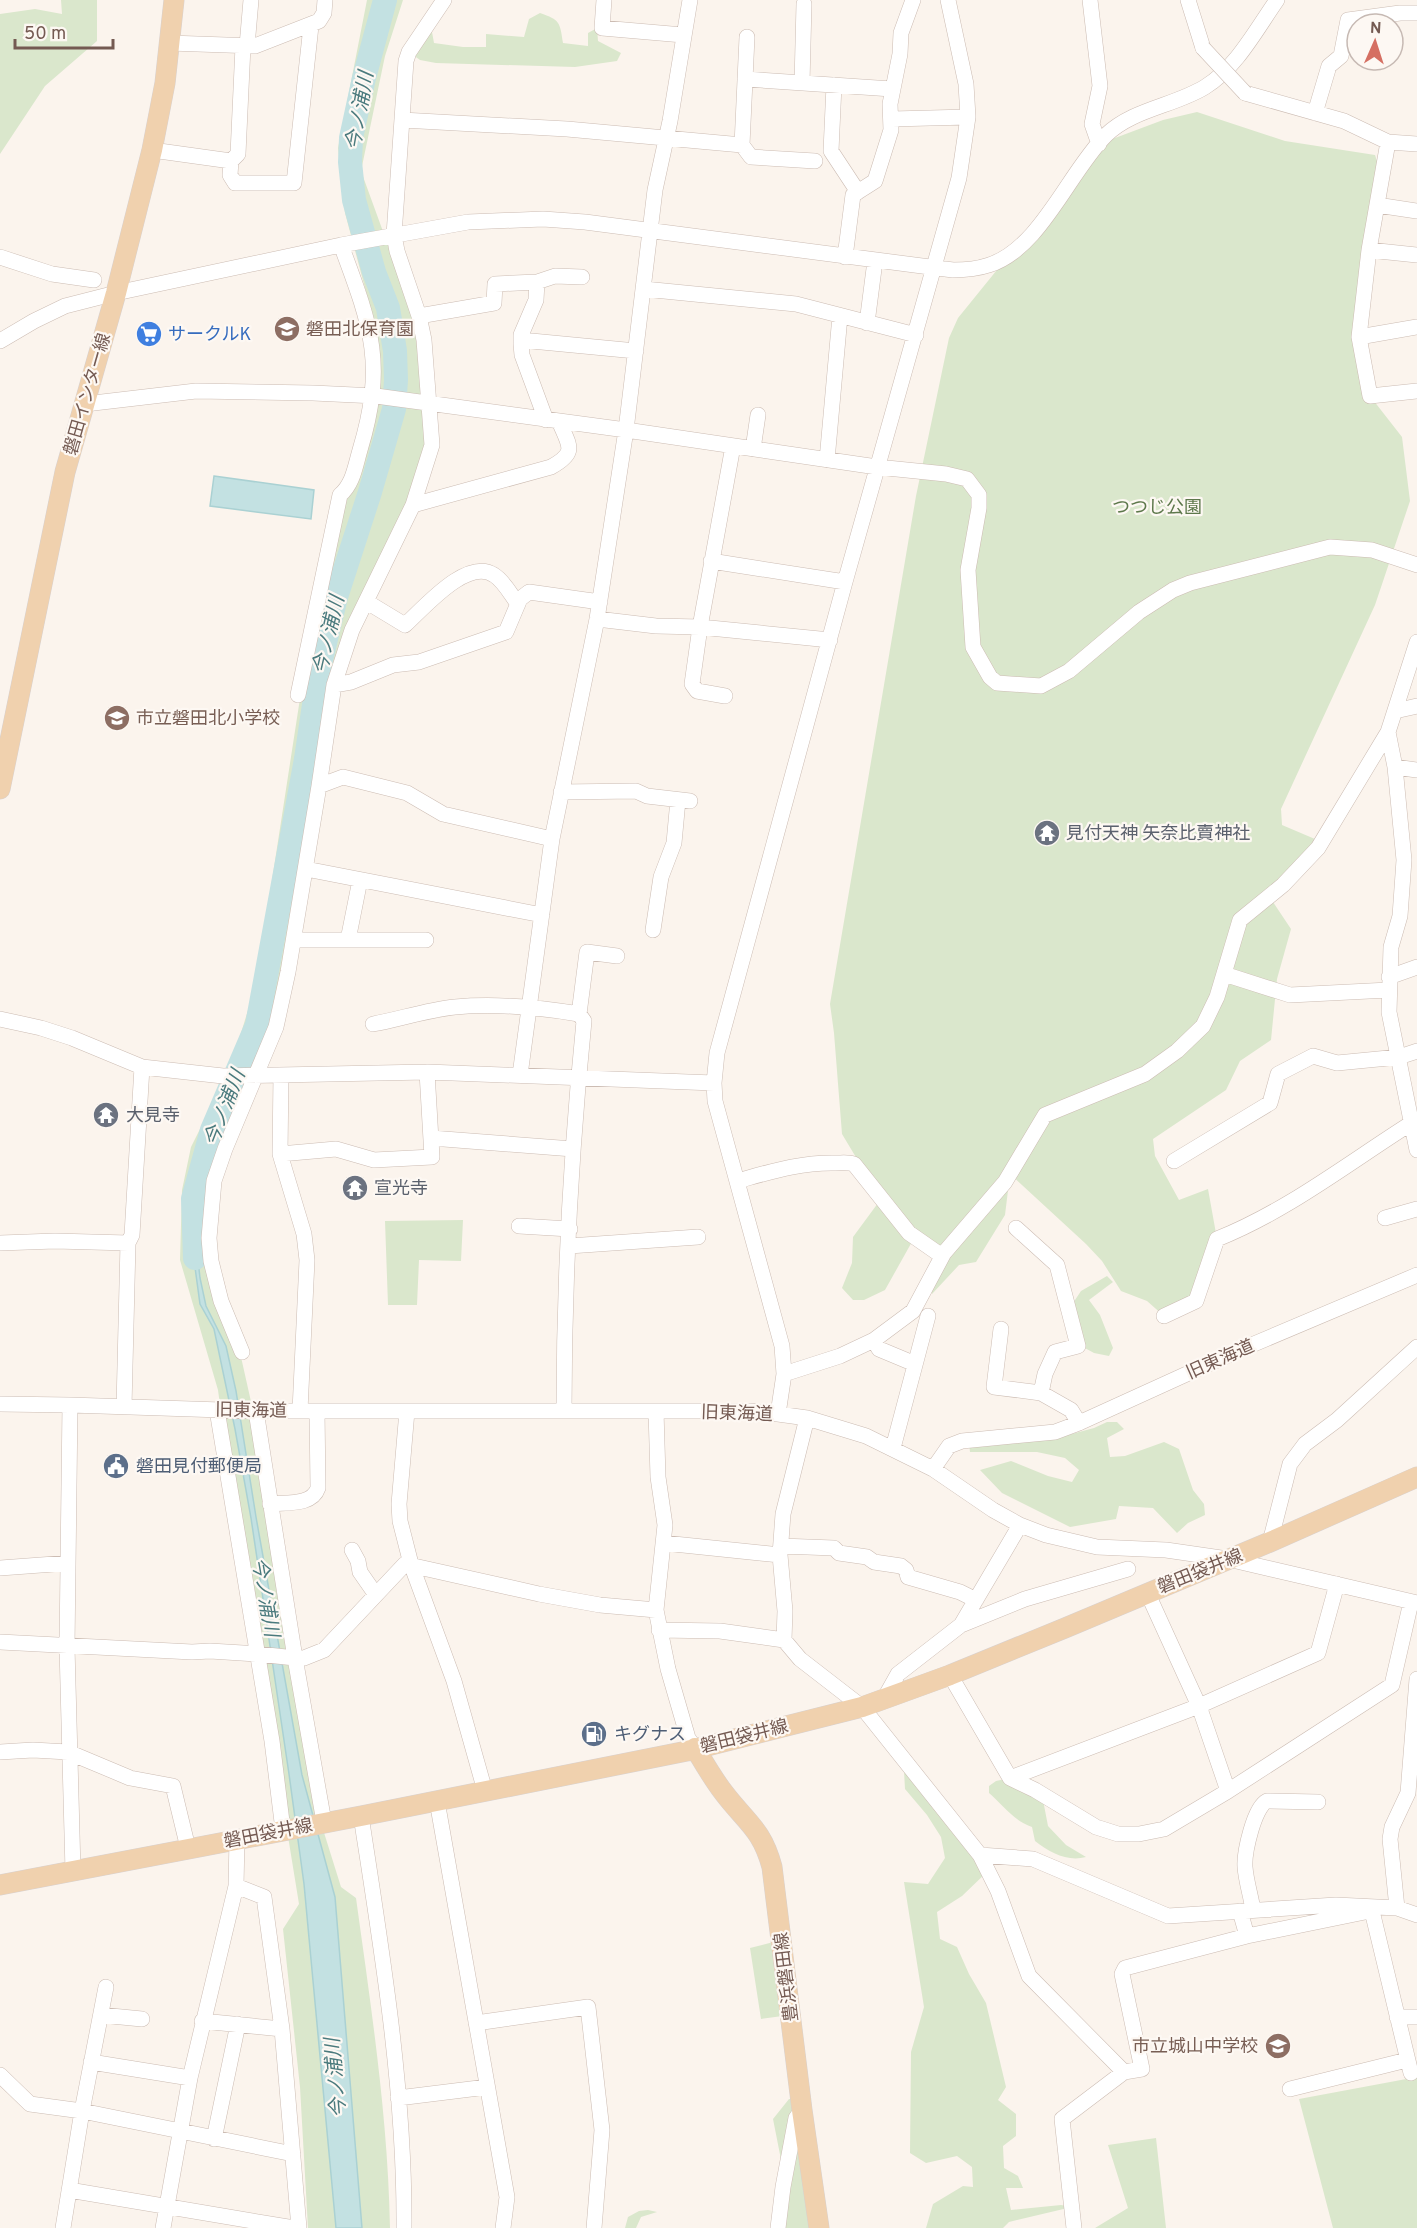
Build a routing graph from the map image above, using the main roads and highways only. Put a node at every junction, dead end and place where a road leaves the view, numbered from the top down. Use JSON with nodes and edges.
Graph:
{"nodes":[{"id":1,"x":174,"y":0,"type":"edge"},
{"id":2,"x":4,"y":753,"type":"edge"},
{"id":3,"x":0,"y":789,"type":"edge"},
{"id":4,"x":1417,"y":1477,"type":"edge"},
{"id":5,"x":695,"y":1748,"type":"junction"},
{"id":6,"x":0,"y":1885,"type":"edge"},
{"id":7,"x":819,"y":2228,"type":"edge"}],
"edges":[{"from":1,"to":2,"type":"main road","name":"磐田インター線"},
{"from":2,"to":3,"type":"main road","name":"磐田インター線"},
{"from":4,"to":5,"type":"main road","name":"磐田袋井線"},
{"from":5,"to":6,"type":"main road","name":"磐田袋井線"},
{"from":5,"to":7,"type":"main road","name":"豊浜磐田線"}]}
